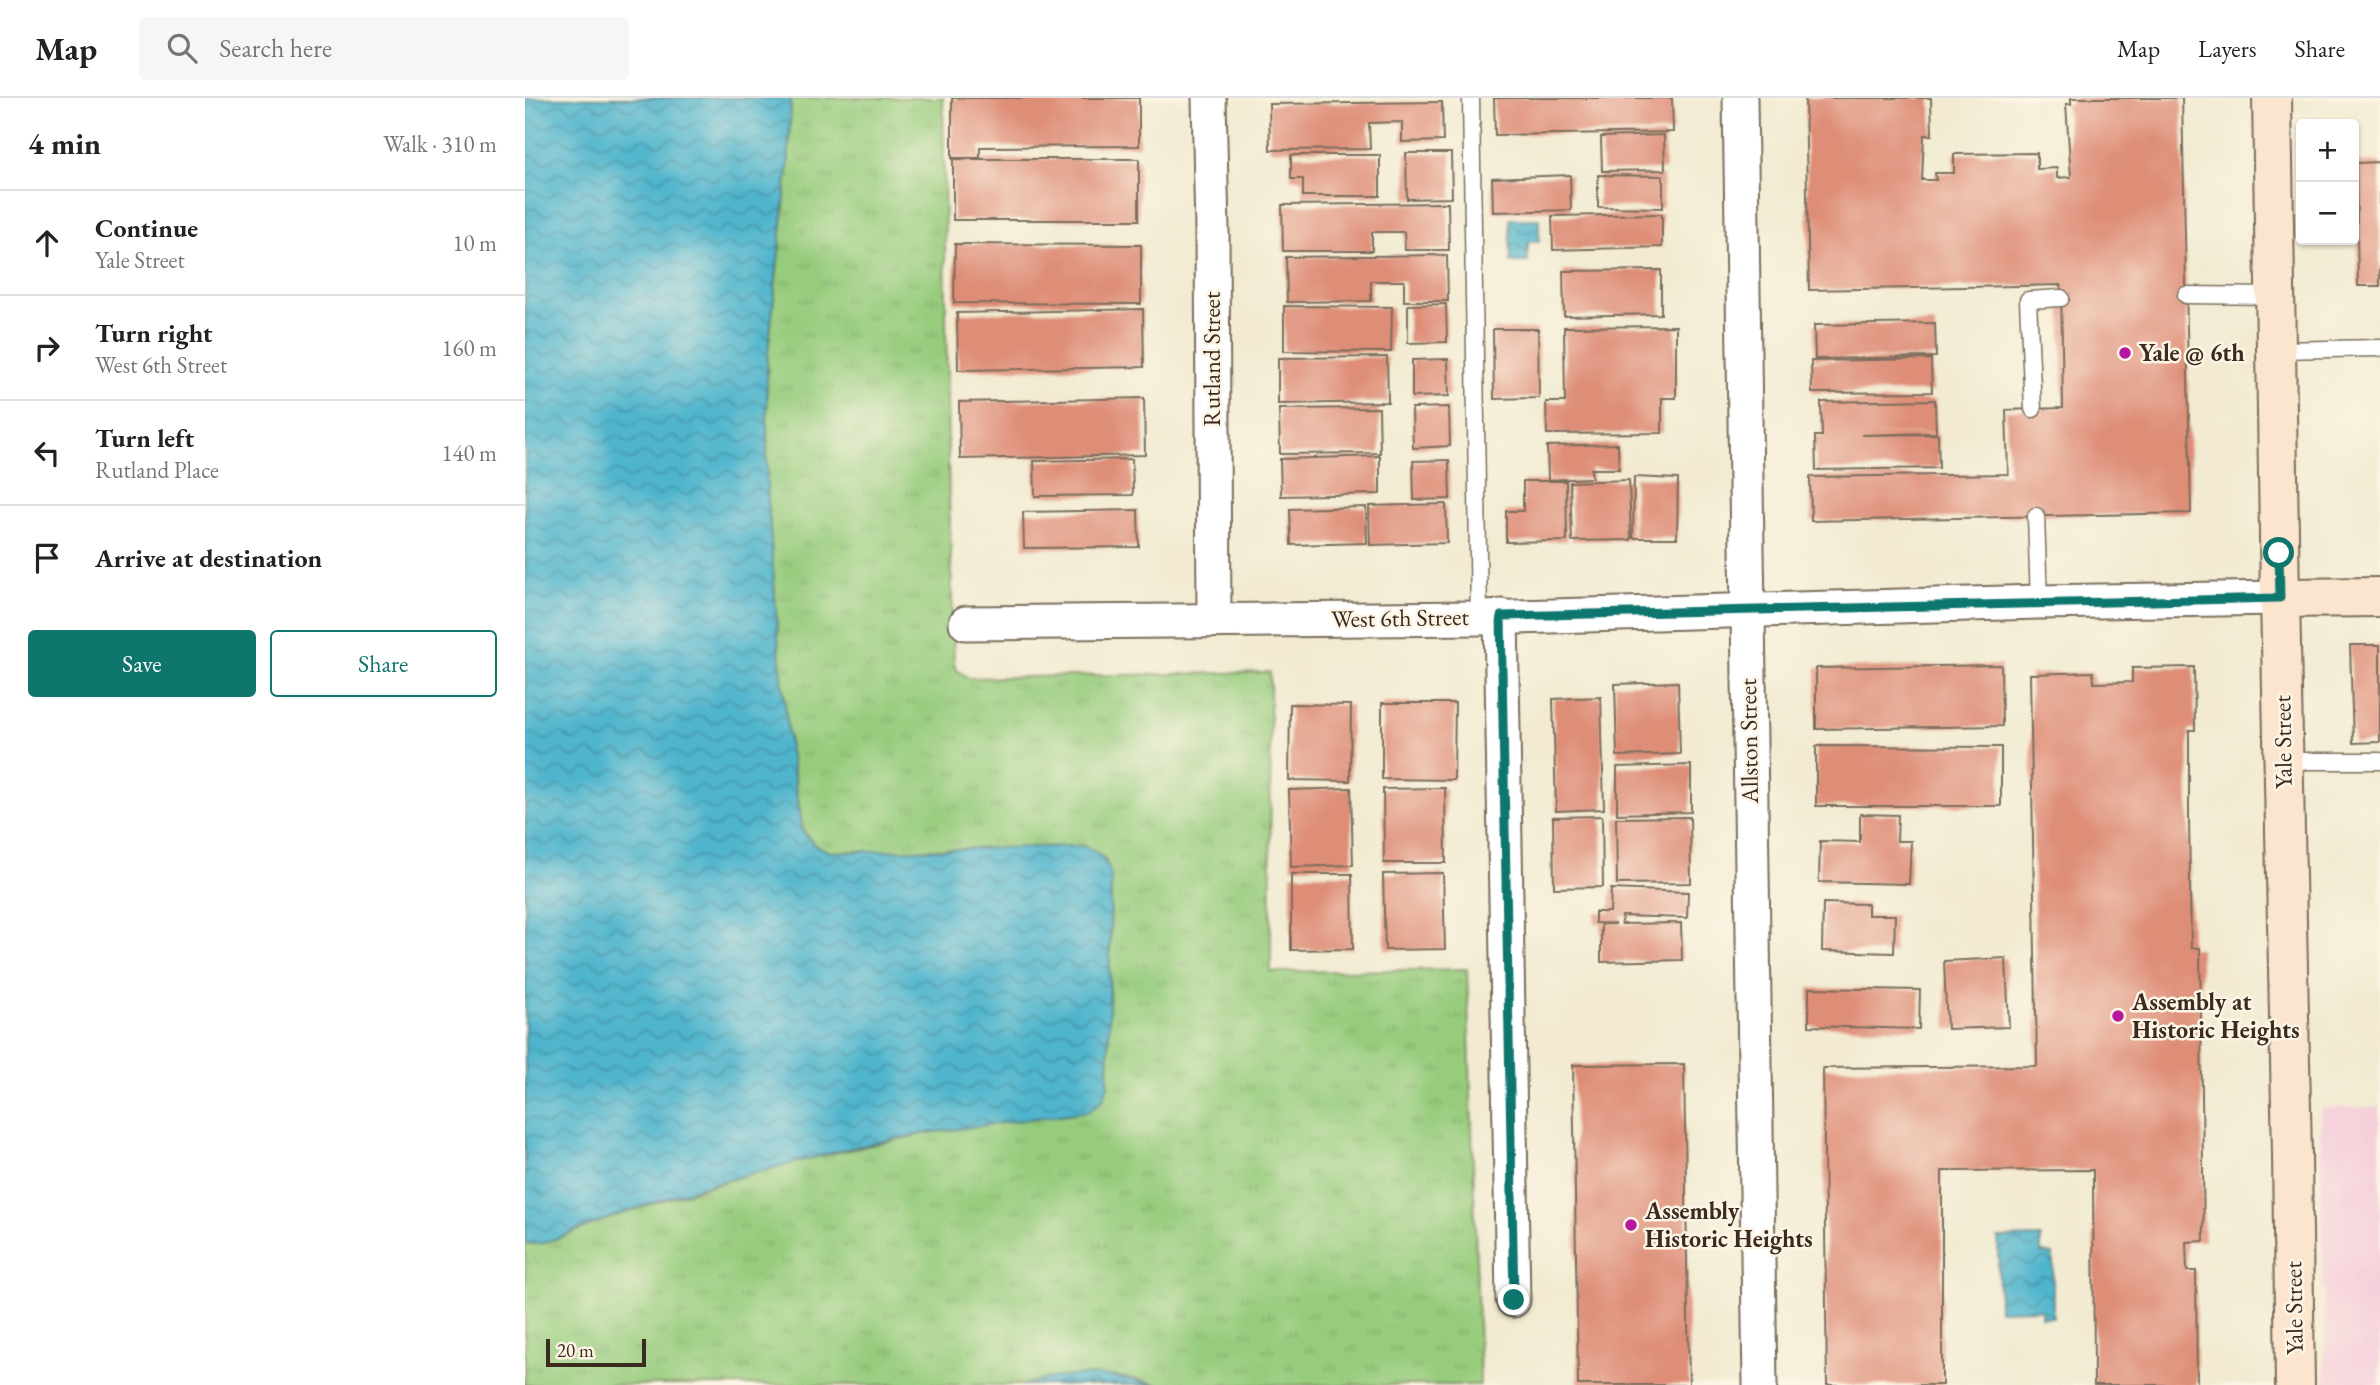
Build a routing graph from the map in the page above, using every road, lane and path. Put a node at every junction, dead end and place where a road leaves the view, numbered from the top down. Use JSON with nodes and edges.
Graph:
{"nodes":[{"id":1,"x":1209,"y":98,"type":"edge"},
{"id":2,"x":1471,"y":98,"type":"edge"},
{"id":3,"x":1740,"y":98,"type":"edge"},
{"id":4,"x":2272,"y":98,"type":"edge"},
{"id":5,"x":2186,"y":295,"type":"dead end"},
{"id":6,"x":2275,"y":296,"type":"junction"},
{"id":7,"x":2060,"y":298,"type":"dead end"},
{"id":8,"x":2380,"y":348,"type":"edge"},
{"id":9,"x":2276,"y":350,"type":"junction"},
{"id":10,"x":2033,"y":409,"type":"dead end"},
{"id":11,"x":2036,"y":516,"type":"dead end"},
{"id":12,"x":2380,"y":597,"type":"edge"},
{"id":13,"x":2280,"y":598,"type":"junction"},
{"id":14,"x":2039,"y":602,"type":"junction"},
{"id":15,"x":1749,"y":611,"type":"junction"},
{"id":16,"x":1490,"y":617,"type":"junction"},
{"id":17,"x":1214,"y":620,"type":"junction"},
{"id":18,"x":967,"y":623,"type":"dead end"},
{"id":19,"x":2283,"y":761,"type":"junction"},
{"id":20,"x":2380,"y":761,"type":"edge"},
{"id":21,"x":1514,"y":1300,"type":"dead end"},
{"id":22,"x":1760,"y":1385,"type":"edge"},
{"id":23,"x":2295,"y":1385,"type":"edge"}],
"edges":[{"from":1,"to":17,"type":"street","name":"Rutland Street"},
{"from":2,"to":16,"type":"lane"},
{"from":3,"to":15,"type":"street","name":"Allston Street"},
{"from":4,"to":6,"type":"main road","name":"Yale Street"},
{"from":5,"to":6,"type":"lane"},
{"from":6,"to":9,"type":"main road","name":"Yale Street"},
{"from":7,"to":10,"type":"lane"},
{"from":8,"to":9,"type":"lane"},
{"from":9,"to":13,"type":"main road","name":"Yale Street"},
{"from":11,"to":14,"type":"lane"},
{"from":12,"to":13,"type":"main road","name":"West 6th Street"},
{"from":13,"to":14,"type":"street","name":"West 6th Street"},
{"from":13,"to":19,"type":"main road","name":"Yale Street"},
{"from":14,"to":15,"type":"street","name":"West 6th Street"},
{"from":15,"to":16,"type":"street","name":"West 6th Street"},
{"from":15,"to":22,"type":"street","name":"Allston Street"},
{"from":16,"to":17,"type":"street","name":"West 6th Street"},
{"from":16,"to":21,"type":"street"},
{"from":17,"to":18,"type":"street","name":"West 6th Street"},
{"from":19,"to":20,"type":"lane"},
{"from":19,"to":23,"type":"main road","name":"Yale Street"}]}
